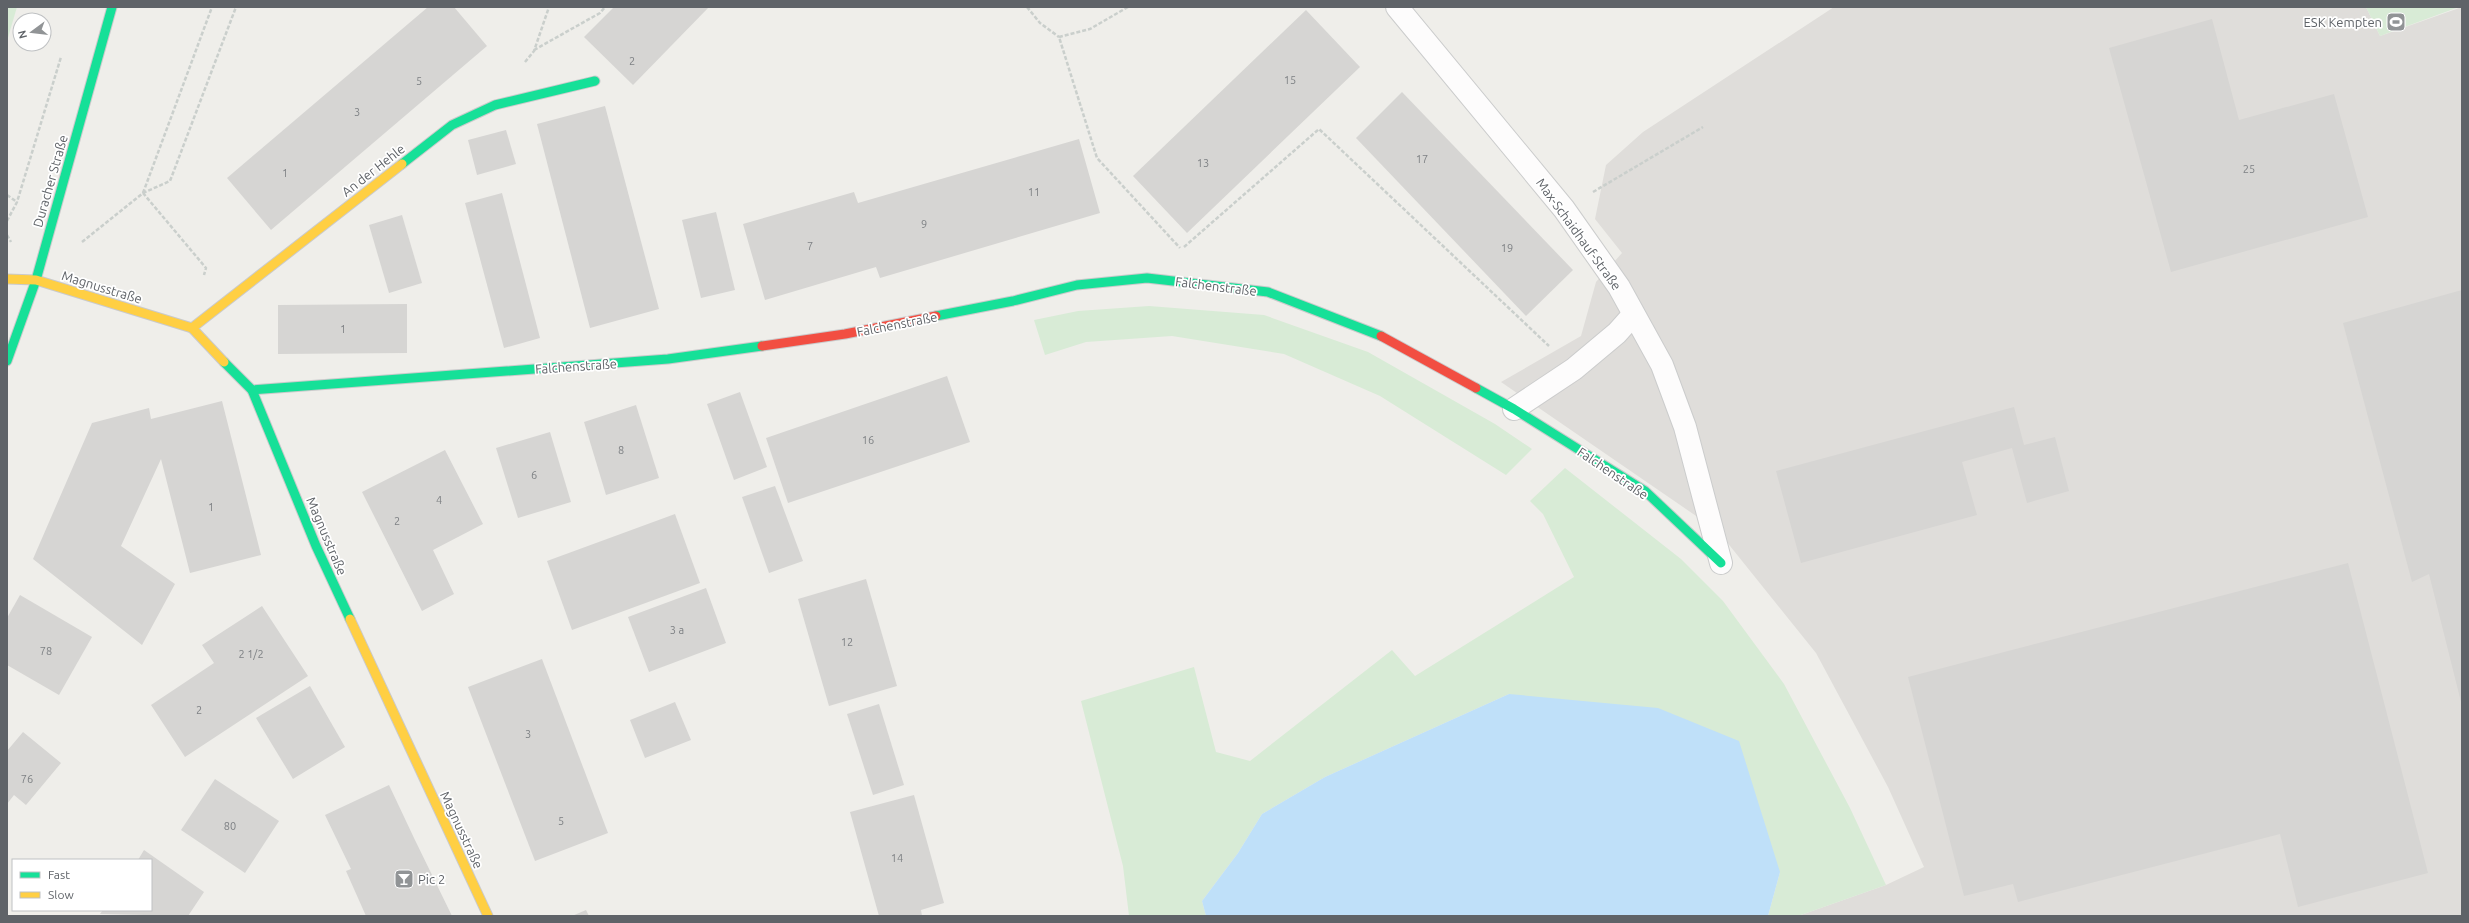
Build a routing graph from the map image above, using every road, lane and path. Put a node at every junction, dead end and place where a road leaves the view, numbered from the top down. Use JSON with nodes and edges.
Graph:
{"nodes":[{"id":1,"x":112,"y":7,"type":"edge"},
{"id":2,"x":212,"y":7,"type":"edge"},
{"id":3,"x":236,"y":7,"type":"edge"},
{"id":4,"x":549,"y":7,"type":"edge"},
{"id":5,"x":605,"y":7,"type":"edge"},
{"id":6,"x":1027,"y":7,"type":"edge"},
{"id":7,"x":1128,"y":7,"type":"edge"},
{"id":8,"x":1397,"y":7,"type":"edge"},
{"id":9,"x":1059,"y":37,"type":"junction"},
{"id":10,"x":534,"y":51,"type":"junction"},
{"id":11,"x":62,"y":52,"type":"dead end"},
{"id":12,"x":595,"y":81,"type":"dead end"},
{"id":13,"x":495,"y":106,"type":"junction"},
{"id":14,"x":1703,"y":127,"type":"dead end"},
{"id":15,"x":143,"y":193,"type":"junction"},
{"id":16,"x":7,"y":195,"type":"edge"},
{"id":17,"x":17,"y":202,"type":"junction"},
{"id":18,"x":1564,"y":209,"type":"junction"},
{"id":19,"x":7,"y":221,"type":"edge"},
{"id":20,"x":78,"y":246,"type":"dead end"},
{"id":21,"x":1182,"y":250,"type":"junction"},
{"id":22,"x":1147,"y":278,"type":"junction"},
{"id":23,"x":7,"y":280,"type":"edge"},
{"id":24,"x":36,"y":280,"type":"junction"},
{"id":25,"x":1633,"y":315,"type":"junction"},
{"id":26,"x":192,"y":328,"type":"junction"},
{"id":27,"x":7,"y":361,"type":"edge"},
{"id":28,"x":1574,"y":369,"type":"junction"},
{"id":29,"x":252,"y":390,"type":"junction"},
{"id":30,"x":1514,"y":409,"type":"junction"},
{"id":31,"x":1721,"y":563,"type":"joint"},
{"id":32,"x":488,"y":916,"type":"edge"}],
"edges":[{"from":1,"to":24,"type":"street","name":"Duracher Straße"},
{"from":2,"to":15,"type":"path"},
{"from":3,"to":15,"type":"path"},
{"from":4,"to":10,"type":"path"},
{"from":5,"to":10,"type":"path"},
{"from":6,"to":9,"type":"path"},
{"from":7,"to":9,"type":"path"},
{"from":8,"to":18,"type":"street","name":"Max-Schaidhauf-Straße"},
{"from":9,"to":21,"type":"path"},
{"from":10,"to":13,"type":"path"},
{"from":11,"to":17,"type":"path"},
{"from":12,"to":13,"type":"street","name":"An der Hehle"},
{"from":13,"to":26,"type":"street","name":"An der Hehle"},
{"from":14,"to":18,"type":"path"},
{"from":15,"to":20,"type":"path"},
{"from":15,"to":26,"type":"path"},
{"from":16,"to":17,"type":"path"},
{"from":17,"to":19,"type":"path"},
{"from":18,"to":25,"type":"street","name":"Max-Schaidhauf-Straße"},
{"from":21,"to":22,"type":"path"},
{"from":21,"to":28,"type":"path"},
{"from":22,"to":29,"type":"street","name":"Falchenstraße"},
{"from":22,"to":30,"type":"street","name":"Falchenstraße"},
{"from":23,"to":24,"type":"street","name":"Magnusstraße"},
{"from":24,"to":26,"type":"street","name":"Magnusstraße"},
{"from":24,"to":27,"type":"street","name":"Duracher Straße"},
{"from":25,"to":28,"type":"street"},
{"from":25,"to":31,"type":"street","name":"Max-Schaidhauf-Straße"},
{"from":26,"to":29,"type":"street","name":"Magnusstraße"},
{"from":28,"to":30,"type":"street"},
{"from":29,"to":32,"type":"street","name":"Magnusstraße"},
{"from":30,"to":31,"type":"street","name":"Falchenstraße"}]}
